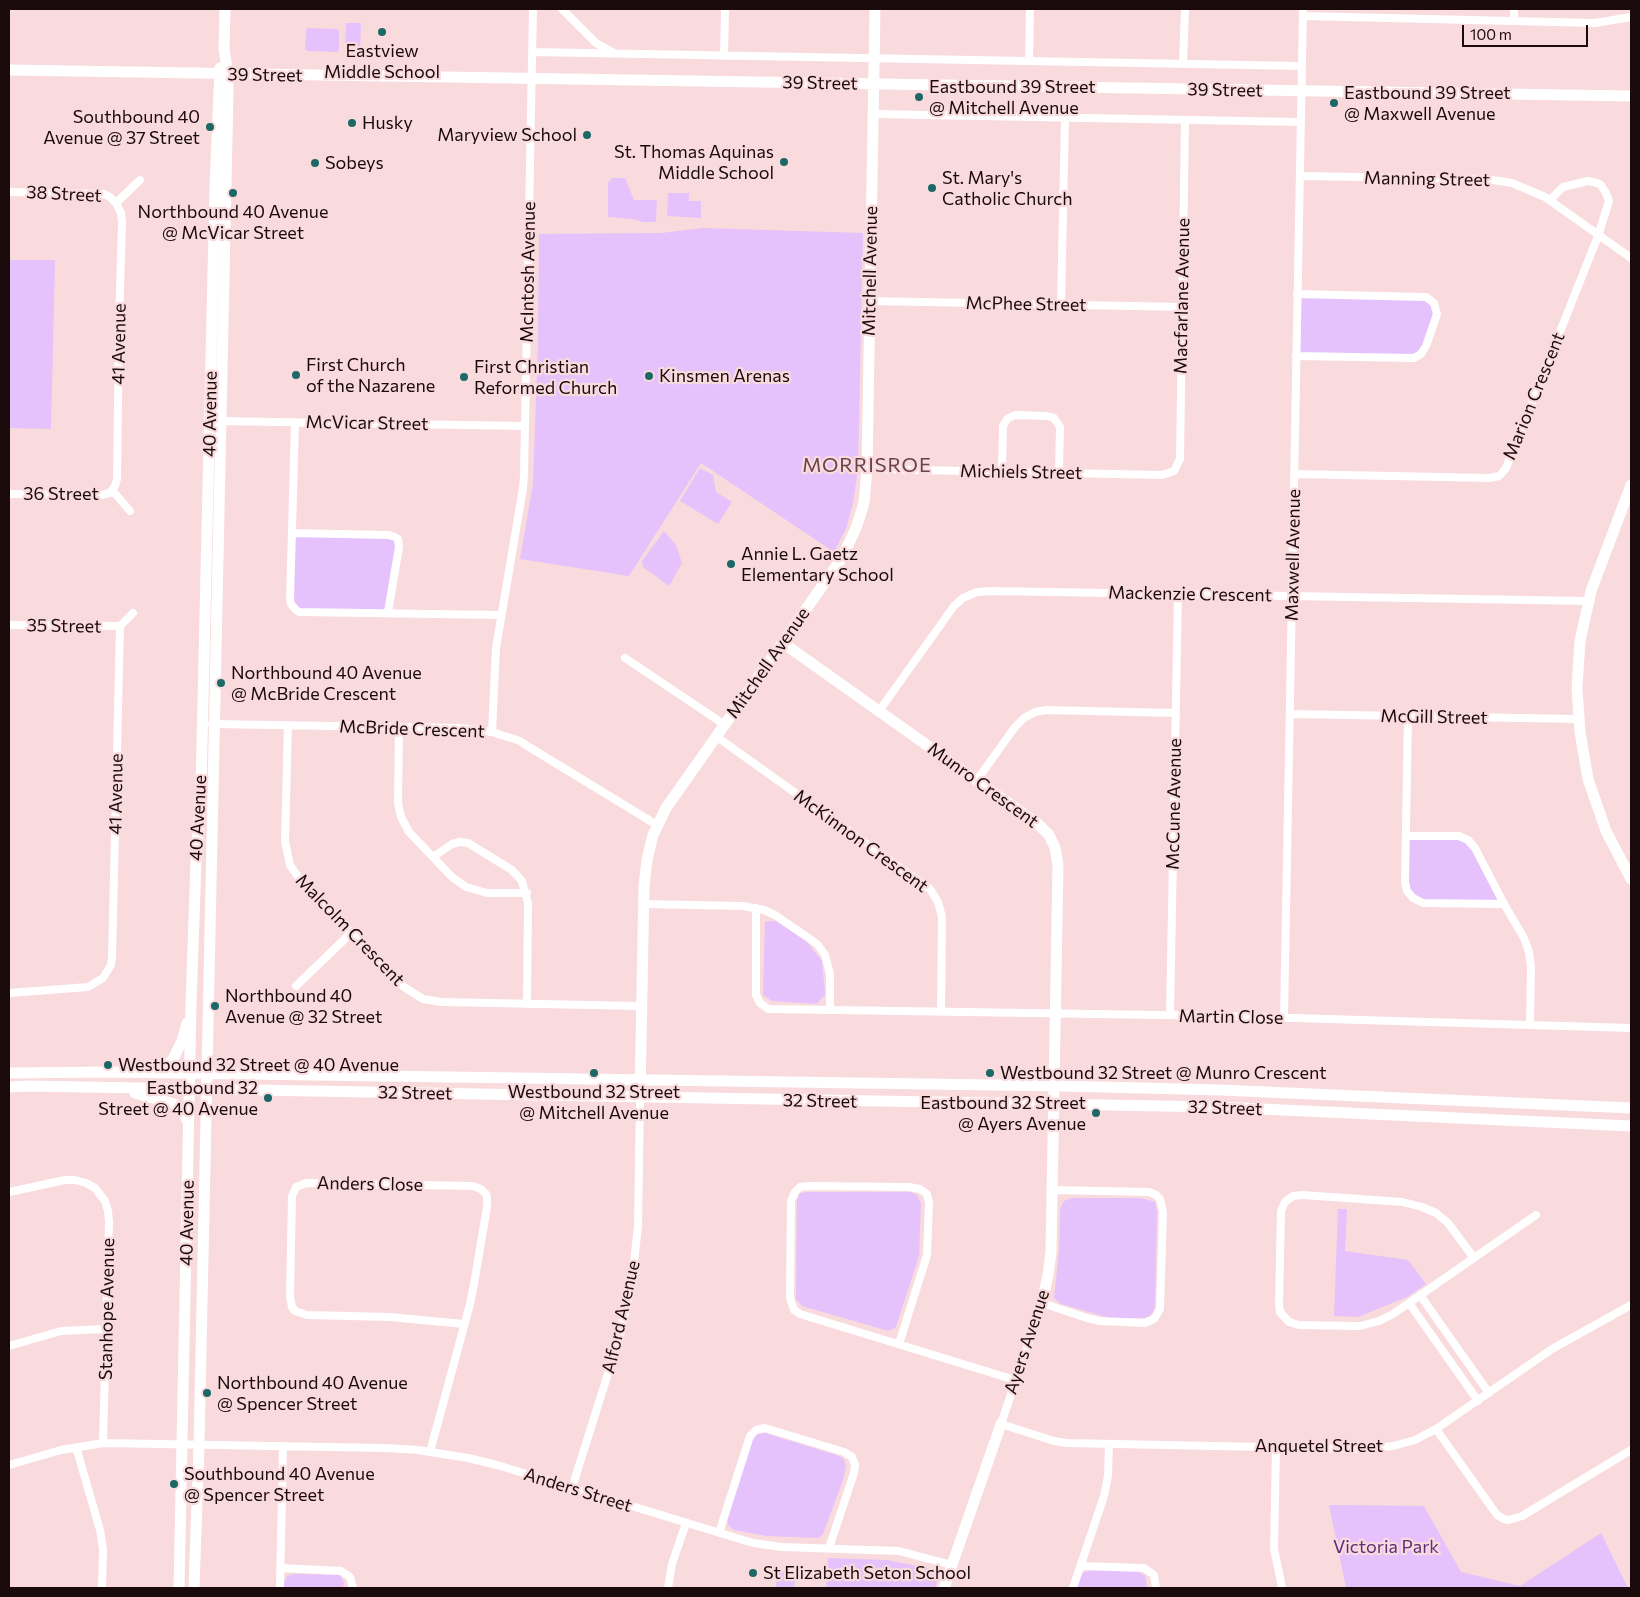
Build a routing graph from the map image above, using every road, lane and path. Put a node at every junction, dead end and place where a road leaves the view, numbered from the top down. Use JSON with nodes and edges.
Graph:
{"nodes":[{"id":1,"x":225,"y":9,"type":"edge"},
{"id":2,"x":533,"y":9,"type":"edge"},
{"id":3,"x":562,"y":9,"type":"edge"},
{"id":4,"x":725,"y":9,"type":"edge"},
{"id":5,"x":875,"y":9,"type":"edge"},
{"id":6,"x":1030,"y":9,"type":"edge"},
{"id":7,"x":1184,"y":9,"type":"edge"},
{"id":8,"x":1514,"y":9,"type":"edge"},
{"id":9,"x":1303,"y":13,"type":"edge"},
{"id":10,"x":1631,"y":17,"type":"edge"},
{"id":11,"x":1514,"y":21,"type":"junction"},
{"id":12,"x":532,"y":52,"type":"junction"},
{"id":13,"x":616,"y":54,"type":"junction"},
{"id":14,"x":724,"y":56,"type":"junction"},
{"id":15,"x":874,"y":58,"type":"junction"},
{"id":16,"x":1029,"y":61,"type":"junction"},
{"id":17,"x":1184,"y":63,"type":"junction"},
{"id":18,"x":1302,"y":66,"type":"junction"},
{"id":19,"x":9,"y":70,"type":"edge"},
{"id":20,"x":223,"y":74,"type":"junction"},
{"id":21,"x":531,"y":79,"type":"junction"},
{"id":22,"x":874,"y":84,"type":"junction"},
{"id":23,"x":1301,"y":91,"type":"junction"},
{"id":24,"x":1631,"y":96,"type":"edge"},
{"id":25,"x":874,"y":114,"type":"junction"},
{"id":26,"x":1065,"y":118,"type":"junction"},
{"id":27,"x":1185,"y":120,"type":"junction"},
{"id":28,"x":1300,"y":122,"type":"junction"},
{"id":29,"x":1300,"y":176,"type":"junction"},
{"id":30,"x":140,"y":180,"type":"dead end"},
{"id":31,"x":9,"y":192,"type":"edge"},
{"id":32,"x":1550,"y":200,"type":"junction"},
{"id":33,"x":116,"y":202,"type":"junction"},
{"id":34,"x":1598,"y":236,"type":"junction"},
{"id":35,"x":1631,"y":258,"type":"edge"},
{"id":36,"x":1297,"y":294,"type":"junction"},
{"id":37,"x":870,"y":301,"type":"junction"},
{"id":38,"x":1061,"y":304,"type":"junction"},
{"id":39,"x":1182,"y":307,"type":"junction"},
{"id":40,"x":1296,"y":356,"type":"junction"},
{"id":41,"x":215,"y":421,"type":"junction"},
{"id":42,"x":295,"y":422,"type":"junction"},
{"id":43,"x":525,"y":426,"type":"junction"},
{"id":44,"x":867,"y":469,"type":"junction"},
{"id":45,"x":1002,"y":471,"type":"junction"},
{"id":46,"x":1174,"y":471,"type":"joint"},
{"id":47,"x":1059,"y":472,"type":"junction"},
{"id":48,"x":1294,"y":474,"type":"junction"},
{"id":49,"x":1631,"y":485,"type":"edge"},
{"id":50,"x":112,"y":490,"type":"junction"},
{"id":51,"x":9,"y":494,"type":"edge"},
{"id":52,"x":130,"y":511,"type":"dead end"},
{"id":53,"x":292,"y":533,"type":"junction"},
{"id":54,"x":1178,"y":594,"type":"junction"},
{"id":55,"x":1292,"y":596,"type":"junction"},
{"id":56,"x":1588,"y":601,"type":"junction"},
{"id":57,"x":388,"y":612,"type":"junction"},
{"id":58,"x":133,"y":613,"type":"dead end"},
{"id":59,"x":501,"y":614,"type":"junction"},
{"id":60,"x":9,"y":625,"type":"edge"},
{"id":61,"x":120,"y":626,"type":"junction"},
{"id":62,"x":783,"y":643,"type":"junction"},
{"id":63,"x":625,"y":658,"type":"dead end"},
{"id":64,"x":879,"y":711,"type":"junction"},
{"id":65,"x":1175,"y":713,"type":"junction"},
{"id":66,"x":1290,"y":714,"type":"junction"},
{"id":67,"x":1408,"y":716,"type":"junction"},
{"id":68,"x":1578,"y":719,"type":"junction"},
{"id":69,"x":208,"y":724,"type":"junction"},
{"id":70,"x":288,"y":725,"type":"junction"},
{"id":71,"x":725,"y":725,"type":"junction"},
{"id":72,"x":399,"y":727,"type":"junction"},
{"id":73,"x":492,"y":732,"type":"junction"},
{"id":74,"x":717,"y":737,"type":"junction"},
{"id":75,"x":976,"y":780,"type":"junction"},
{"id":76,"x":657,"y":825,"type":"junction"},
{"id":77,"x":1407,"y":836,"type":"junction"},
{"id":78,"x":433,"y":858,"type":"junction"},
{"id":79,"x":1631,"y":879,"type":"edge"},
{"id":80,"x":527,"y":893,"type":"junction"},
{"id":81,"x":643,"y":904,"type":"junction"},
{"id":82,"x":1504,"y":904,"type":"junction"},
{"id":83,"x":756,"y":908,"type":"junction"},
{"id":84,"x":352,"y":933,"type":"junction"},
{"id":85,"x":296,"y":986,"type":"dead end"},
{"id":86,"x":9,"y":993,"type":"edge"},
{"id":87,"x":191,"y":1004,"type":"junction"},
{"id":88,"x":527,"y":1004,"type":"junction"},
{"id":89,"x":641,"y":1006,"type":"junction"},
{"id":90,"x":830,"y":1010,"type":"junction"},
{"id":91,"x":941,"y":1011,"type":"junction"},
{"id":92,"x":1055,"y":1013,"type":"junction"},
{"id":93,"x":1170,"y":1015,"type":"junction"},
{"id":94,"x":1284,"y":1018,"type":"junction"},
{"id":95,"x":1530,"y":1024,"type":"junction"},
{"id":96,"x":1631,"y":1028,"type":"edge"},
{"id":97,"x":9,"y":1073,"type":"edge"},
{"id":98,"x":150,"y":1073,"type":"junction"},
{"id":99,"x":190,"y":1074,"type":"junction"},
{"id":100,"x":207,"y":1074,"type":"junction"},
{"id":101,"x":640,"y":1080,"type":"junction"},
{"id":102,"x":1054,"y":1086,"type":"junction"},
{"id":103,"x":9,"y":1087,"type":"edge"},
{"id":104,"x":116,"y":1088,"type":"junction"},
{"id":105,"x":190,"y":1089,"type":"junction"},
{"id":106,"x":207,"y":1090,"type":"junction"},
{"id":107,"x":640,"y":1098,"type":"junction"},
{"id":108,"x":1054,"y":1105,"type":"junction"},
{"id":109,"x":1631,"y":1108,"type":"edge"},
{"id":110,"x":1631,"y":1126,"type":"edge"},
{"id":111,"x":189,"y":1127,"type":"junction"},
{"id":112,"x":1052,"y":1190,"type":"junction"},
{"id":113,"x":9,"y":1192,"type":"edge"},
{"id":114,"x":1536,"y":1215,"type":"dead end"},
{"id":115,"x":1474,"y":1258,"type":"junction"},
{"id":116,"x":1420,"y":1295,"type":"junction"},
{"id":117,"x":1042,"y":1303,"type":"junction"},
{"id":118,"x":1409,"y":1303,"type":"junction"},
{"id":119,"x":1631,"y":1305,"type":"edge"},
{"id":120,"x":464,"y":1324,"type":"junction"},
{"id":121,"x":106,"y":1329,"type":"junction"},
{"id":122,"x":1454,"y":1342,"type":"junction"},
{"id":123,"x":899,"y":1344,"type":"junction"},
{"id":124,"x":9,"y":1346,"type":"edge"},
{"id":125,"x":1442,"y":1351,"type":"junction"},
{"id":126,"x":1015,"y":1380,"type":"junction"},
{"id":127,"x":1490,"y":1393,"type":"junction"},
{"id":128,"x":1478,"y":1401,"type":"junction"},
{"id":129,"x":1000,"y":1424,"type":"junction"},
{"id":130,"x":1436,"y":1429,"type":"junction"},
{"id":131,"x":103,"y":1443,"type":"junction"},
{"id":132,"x":1109,"y":1444,"type":"junction"},
{"id":133,"x":182,"y":1445,"type":"junction"},
{"id":134,"x":199,"y":1445,"type":"junction"},
{"id":135,"x":283,"y":1446,"type":"junction"},
{"id":136,"x":76,"y":1447,"type":"junction"},
{"id":137,"x":1276,"y":1447,"type":"junction"},
{"id":138,"x":430,"y":1452,"type":"junction"},
{"id":139,"x":1630,"y":1452,"type":"edge"},
{"id":140,"x":9,"y":1465,"type":"edge"},
{"id":141,"x":572,"y":1488,"type":"junction"},
{"id":142,"x":686,"y":1524,"type":"junction"},
{"id":143,"x":719,"y":1533,"type":"junction"},
{"id":144,"x":829,"y":1548,"type":"junction"},
{"id":145,"x":952,"y":1566,"type":"junction"},
{"id":146,"x":1081,"y":1566,"type":"junction"},
{"id":147,"x":280,"y":1568,"type":"junction"},
{"id":148,"x":1282,"y":1587,"type":"dead end"},
{"id":149,"x":102,"y":1588,"type":"edge"},
{"id":150,"x":179,"y":1588,"type":"edge"},
{"id":151,"x":194,"y":1588,"type":"edge"},
{"id":152,"x":280,"y":1588,"type":"edge"},
{"id":153,"x":353,"y":1588,"type":"edge"},
{"id":154,"x":668,"y":1588,"type":"edge"},
{"id":155,"x":944,"y":1588,"type":"edge"},
{"id":156,"x":1073,"y":1588,"type":"edge"},
{"id":157,"x":1156,"y":1588,"type":"edge"}],
"edges":[{"from":1,"to":20,"type":"main road","name":"40 Avenue"},
{"from":2,"to":12,"type":"street","name":"McIntosh Avenue"},
{"from":3,"to":13,"type":"street"},
{"from":4,"to":14,"type":"street"},
{"from":5,"to":15,"type":"main road","name":"Mitchell Avenue"},
{"from":6,"to":16,"type":"street"},
{"from":7,"to":17,"type":"street"},
{"from":8,"to":11,"type":"street"},
{"from":9,"to":11,"type":"street"},
{"from":9,"to":18,"type":"street","name":"Maxwell Avenue"},
{"from":10,"to":11,"type":"street"},
{"from":12,"to":13,"type":"street","name":"39 Street"},
{"from":12,"to":21,"type":"street","name":"McIntosh Avenue"},
{"from":13,"to":14,"type":"street","name":"39 Street"},
{"from":14,"to":15,"type":"street","name":"39 Street"},
{"from":15,"to":16,"type":"street","name":"39 Street"},
{"from":15,"to":22,"type":"main road","name":"Mitchell Avenue"},
{"from":16,"to":17,"type":"street","name":"39 Street"},
{"from":17,"to":18,"type":"street","name":"39 Street"},
{"from":18,"to":23,"type":"street","name":"Maxwell Avenue"},
{"from":19,"to":20,"type":"main road","name":"39 Street"},
{"from":20,"to":21,"type":"main road","name":"39 Street"},
{"from":20,"to":41,"type":"main road","name":"40 Avenue"},
{"from":21,"to":22,"type":"main road","name":"39 Street"},
{"from":21,"to":43,"type":"street","name":"McIntosh Avenue"},
{"from":22,"to":23,"type":"main road","name":"39 Street"},
{"from":22,"to":25,"type":"main road","name":"Mitchell Avenue"},
{"from":23,"to":24,"type":"main road","name":"39 Street"},
{"from":23,"to":28,"type":"street","name":"Maxwell Avenue"},
{"from":25,"to":26,"type":"street","name":"39 Street"},
{"from":25,"to":37,"type":"main road","name":"Mitchell Avenue"},
{"from":26,"to":27,"type":"street","name":"39 Street"},
{"from":26,"to":38,"type":"street"},
{"from":27,"to":28,"type":"street","name":"39 Street"},
{"from":27,"to":39,"type":"street","name":"Macfarlane Avenue"},
{"from":28,"to":29,"type":"street","name":"Maxwell Avenue"},
{"from":29,"to":32,"type":"street","name":"Manning Street"},
{"from":29,"to":36,"type":"street","name":"Maxwell Avenue"},
{"from":30,"to":33,"type":"street"},
{"from":31,"to":33,"type":"street","name":"38 Street"},
{"from":32,"to":34,"type":"street","name":"Manning Street"},
{"from":32,"to":34,"type":"street"},
{"from":33,"to":50,"type":"street","name":"41 Avenue"},
{"from":34,"to":35,"type":"street","name":"Manning Street"},
{"from":34,"to":48,"type":"street","name":"Marion Crescent"},
{"from":36,"to":40,"type":"street","name":"Maxwell Avenue"},
{"from":36,"to":40,"type":"street"},
{"from":37,"to":38,"type":"street","name":"McPhee Street"},
{"from":37,"to":44,"type":"main road","name":"Mitchell Avenue"},
{"from":38,"to":39,"type":"street","name":"McPhee Street"},
{"from":39,"to":46,"type":"street","name":"Macfarlane Avenue"},
{"from":40,"to":48,"type":"street","name":"Maxwell Avenue"},
{"from":41,"to":42,"type":"street","name":"McVicar Street"},
{"from":41,"to":69,"type":"main road","name":"40 Avenue"},
{"from":42,"to":43,"type":"street","name":"McVicar Street"},
{"from":42,"to":53,"type":"street"},
{"from":43,"to":59,"type":"street","name":"McIntosh Avenue"},
{"from":44,"to":45,"type":"street","name":"Michiels Street"},
{"from":44,"to":62,"type":"main road","name":"Mitchell Avenue"},
{"from":45,"to":47,"type":"street","name":"Michiels Street"},
{"from":45,"to":47,"type":"street"},
{"from":46,"to":47,"type":"street","name":"Michiels Street"},
{"from":48,"to":55,"type":"street","name":"Maxwell Avenue"},
{"from":49,"to":56,"type":"main road"},
{"from":50,"to":51,"type":"street","name":"36 Street"},
{"from":50,"to":52,"type":"street"},
{"from":53,"to":57,"type":"street"},
{"from":53,"to":57,"type":"street"},
{"from":54,"to":55,"type":"street","name":"Mackenzie Crescent"},
{"from":54,"to":64,"type":"street","name":"Mackenzie Crescent"},
{"from":54,"to":65,"type":"street","name":"McCune Avenue"},
{"from":55,"to":56,"type":"street","name":"Mackenzie Crescent"},
{"from":55,"to":66,"type":"street","name":"Maxwell Avenue"},
{"from":56,"to":68,"type":"main road"},
{"from":57,"to":59,"type":"street"},
{"from":58,"to":61,"type":"street"},
{"from":59,"to":73,"type":"street","name":"McIntosh Avenue"},
{"from":60,"to":61,"type":"street","name":"35 Street"},
{"from":61,"to":86,"type":"street","name":"41 Avenue"},
{"from":62,"to":64,"type":"main road","name":"Munro Crescent"},
{"from":62,"to":71,"type":"main road","name":"Mitchell Avenue"},
{"from":63,"to":71,"type":"street"},
{"from":64,"to":75,"type":"main road","name":"Munro Crescent"},
{"from":65,"to":75,"type":"street"},
{"from":65,"to":93,"type":"street","name":"McCune Avenue"},
{"from":66,"to":67,"type":"street","name":"McGill Street"},
{"from":66,"to":94,"type":"street","name":"Maxwell Avenue"},
{"from":67,"to":68,"type":"street","name":"McGill Street"},
{"from":67,"to":77,"type":"street"},
{"from":68,"to":79,"type":"main road"},
{"from":69,"to":70,"type":"street","name":"McBride Crescent"},
{"from":69,"to":87,"type":"main road","name":"40 Avenue"},
{"from":69,"to":100,"type":"main road","name":"40 Avenue"},
{"from":70,"to":72,"type":"street","name":"McBride Crescent"},
{"from":70,"to":84,"type":"street","name":"Malcolm Crescent"},
{"from":71,"to":74,"type":"main road","name":"Mitchell Avenue"},
{"from":72,"to":73,"type":"street","name":"McBride Crescent"},
{"from":72,"to":78,"type":"street"},
{"from":73,"to":76,"type":"street","name":"McBride Crescent"},
{"from":74,"to":76,"type":"main road","name":"Mitchell Avenue"},
{"from":74,"to":91,"type":"street","name":"McKinnon Crescent"},
{"from":75,"to":92,"type":"main road","name":"Munro Crescent"},
{"from":76,"to":81,"type":"main road","name":"Mitchell Avenue"},
{"from":77,"to":82,"type":"street"},
{"from":77,"to":82,"type":"street"},
{"from":78,"to":80,"type":"street"},
{"from":78,"to":80,"type":"street"},
{"from":80,"to":88,"type":"street"},
{"from":81,"to":83,"type":"street"},
{"from":81,"to":89,"type":"main road","name":"Mitchell Avenue"},
{"from":82,"to":95,"type":"street"},
{"from":83,"to":90,"type":"street"},
{"from":83,"to":90,"type":"street","name":"Martin Close"},
{"from":84,"to":85,"type":"street"},
{"from":84,"to":88,"type":"street","name":"Malcolm Crescent"},
{"from":87,"to":98,"type":"main road"},
{"from":87,"to":99,"type":"main road","name":"40 Avenue"},
{"from":88,"to":89,"type":"street","name":"Malcolm Crescent"},
{"from":89,"to":101,"type":"main road","name":"Mitchell Avenue"},
{"from":90,"to":91,"type":"street","name":"Martin Close"},
{"from":91,"to":92,"type":"street","name":"Martin Close"},
{"from":92,"to":93,"type":"street","name":"Martin Close"},
{"from":92,"to":102,"type":"main road","name":"Munro Crescent"},
{"from":93,"to":94,"type":"street","name":"Martin Close"},
{"from":94,"to":95,"type":"street","name":"Martin Close"},
{"from":95,"to":96,"type":"street","name":"Martin Close"},
{"from":97,"to":98,"type":"main road","name":"32 Street"},
{"from":98,"to":99,"type":"main road","name":"32 Street"},
{"from":99,"to":100,"type":"main road","name":"32 Street"},
{"from":99,"to":105,"type":"main road","name":"40 Avenue"},
{"from":100,"to":101,"type":"main road","name":"32 Street"},
{"from":100,"to":106,"type":"main road","name":"40 Avenue"},
{"from":101,"to":102,"type":"main road","name":"32 Street"},
{"from":101,"to":107,"type":"main road","name":"Alford Avenue"},
{"from":102,"to":108,"type":"main road","name":"Ayers Avenue"},
{"from":102,"to":109,"type":"main road","name":"32 Street"},
{"from":103,"to":104,"type":"main road","name":"32 Street"},
{"from":104,"to":105,"type":"main road","name":"32 Street"},
{"from":104,"to":111,"type":"main road"},
{"from":105,"to":106,"type":"main road","name":"32 Street"},
{"from":105,"to":111,"type":"main road","name":"40 Avenue"},
{"from":106,"to":107,"type":"main road","name":"32 Street"},
{"from":106,"to":134,"type":"main road","name":"40 Avenue"},
{"from":107,"to":108,"type":"main road","name":"32 Street"},
{"from":107,"to":141,"type":"street","name":"Alford Avenue"},
{"from":108,"to":110,"type":"main road","name":"32 Street"},
{"from":108,"to":112,"type":"main road","name":"Ayers Avenue"},
{"from":111,"to":133,"type":"main road","name":"40 Avenue"},
{"from":112,"to":117,"type":"main road","name":"Ayers Avenue"},
{"from":112,"to":117,"type":"street"},
{"from":113,"to":121,"type":"street","name":"Stanhope Avenue"},
{"from":114,"to":115,"type":"street"},
{"from":115,"to":116,"type":"street"},
{"from":115,"to":118,"type":"street"},
{"from":116,"to":118,"type":"street"},
{"from":116,"to":122,"type":"street"},
{"from":117,"to":126,"type":"street","name":"Ayers Avenue"},
{"from":118,"to":125,"type":"street"},
{"from":119,"to":127,"type":"street","name":"Anquetel Street"},
{"from":120,"to":120,"type":"street","name":"Anders Close"},
{"from":120,"to":138,"type":"street","name":"Anders Close"},
{"from":121,"to":124,"type":"street"},
{"from":121,"to":131,"type":"street","name":"Stanhope Avenue"},
{"from":122,"to":125,"type":"street"},
{"from":122,"to":127,"type":"street"},
{"from":123,"to":123,"type":"street"},
{"from":123,"to":126,"type":"street"},
{"from":125,"to":128,"type":"street"},
{"from":126,"to":129,"type":"street","name":"Ayers Avenue"},
{"from":127,"to":128,"type":"street","name":"Anquetel Street"},
{"from":128,"to":130,"type":"street","name":"Anquetel Street"},
{"from":129,"to":132,"type":"street","name":"Anquetel Street"},
{"from":129,"to":145,"type":"main road","name":"Ayers Avenue"},
{"from":130,"to":137,"type":"street","name":"Anquetel Street"},
{"from":130,"to":139,"type":"street"},
{"from":131,"to":133,"type":"street","name":"Anders Street"},
{"from":131,"to":136,"type":"street","name":"Anders Street"},
{"from":132,"to":137,"type":"street","name":"Anquetel Street"},
{"from":132,"to":146,"type":"street"},
{"from":133,"to":134,"type":"street","name":"Anders Street"},
{"from":133,"to":150,"type":"main road","name":"40 Avenue"},
{"from":134,"to":135,"type":"street","name":"Anders Street"},
{"from":134,"to":151,"type":"main road","name":"40 Avenue"},
{"from":135,"to":138,"type":"street","name":"Anders Street"},
{"from":135,"to":147,"type":"street"},
{"from":136,"to":140,"type":"street","name":"Anders Street"},
{"from":136,"to":149,"type":"street"},
{"from":137,"to":148,"type":"street"},
{"from":138,"to":141,"type":"street","name":"Anders Street"},
{"from":141,"to":142,"type":"street","name":"Anders Street"},
{"from":142,"to":143,"type":"street","name":"Anders Street"},
{"from":142,"to":154,"type":"street"},
{"from":143,"to":144,"type":"street","name":"Anders Street"},
{"from":143,"to":144,"type":"street"},
{"from":144,"to":145,"type":"street","name":"Anders Street"},
{"from":145,"to":155,"type":"main road","name":"Ayers Avenue"},
{"from":146,"to":156,"type":"street"},
{"from":146,"to":157,"type":"street"},
{"from":147,"to":152,"type":"street"},
{"from":147,"to":153,"type":"street"}]}
